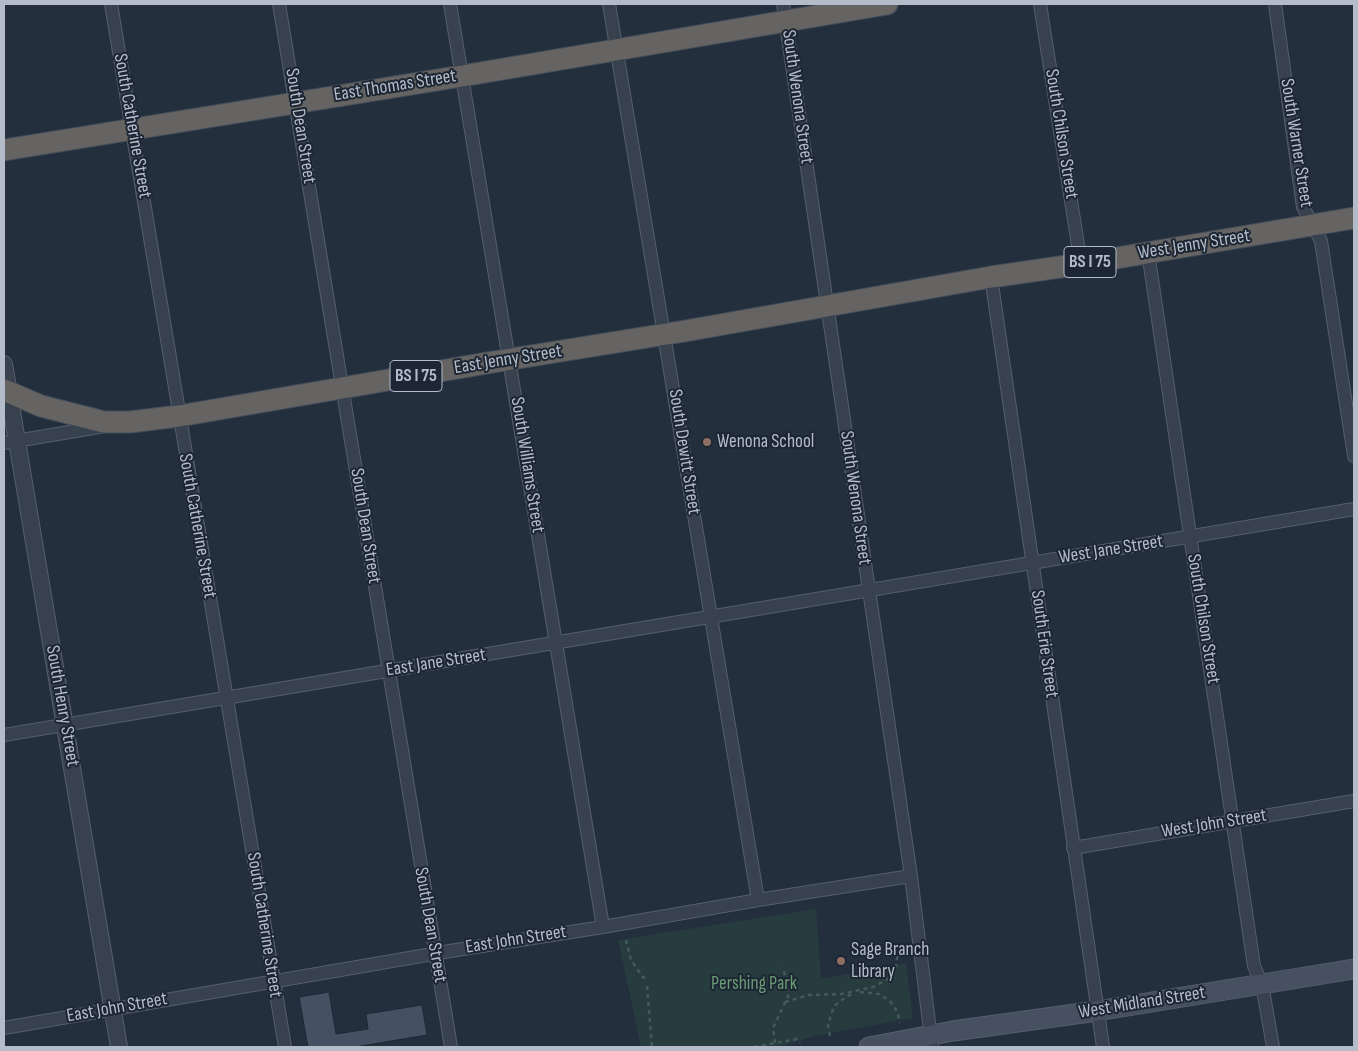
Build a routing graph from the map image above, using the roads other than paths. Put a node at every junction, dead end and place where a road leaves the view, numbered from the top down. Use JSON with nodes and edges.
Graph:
{"nodes":[{"id":1,"x":111,"y":4,"type":"edge"},
{"id":2,"x":279,"y":4,"type":"edge"},
{"id":3,"x":450,"y":4,"type":"edge"},
{"id":4,"x":609,"y":4,"type":"edge"},
{"id":5,"x":887,"y":4,"type":"edge"},
{"id":6,"x":1040,"y":4,"type":"edge"},
{"id":7,"x":1275,"y":4,"type":"edge"},
{"id":8,"x":784,"y":12,"type":"edge"},
{"id":9,"x":617,"y":50,"type":"junction"},
{"id":10,"x":462,"y":76,"type":"junction"},
{"id":11,"x":296,"y":103,"type":"junction"},
{"id":12,"x":133,"y":129,"type":"junction"},
{"id":13,"x":4,"y":150,"type":"edge"},
{"id":14,"x":1354,"y":218,"type":"edge"},
{"id":15,"x":1313,"y":225,"type":"junction"},
{"id":16,"x":1148,"y":252,"type":"junction"},
{"id":17,"x":1081,"y":264,"type":"junction"},
{"id":18,"x":992,"y":277,"type":"junction"},
{"id":19,"x":827,"y":307,"type":"junction"},
{"id":20,"x":665,"y":335,"type":"junction"},
{"id":21,"x":510,"y":359,"type":"junction"},
{"id":22,"x":4,"y":364,"type":"edge"},
{"id":23,"x":342,"y":389,"type":"junction"},
{"id":24,"x":6,"y":391,"type":"edge"},
{"id":25,"x":180,"y":416,"type":"junction"},
{"id":26,"x":130,"y":422,"type":"junction"},
{"id":27,"x":10,"y":442,"type":"edge"},
{"id":28,"x":1354,"y":456,"type":"edge"},
{"id":29,"x":1354,"y":510,"type":"edge"},
{"id":30,"x":1190,"y":536,"type":"junction"},
{"id":31,"x":1032,"y":563,"type":"junction"},
{"id":32,"x":869,"y":590,"type":"junction"},
{"id":33,"x":712,"y":618,"type":"junction"},
{"id":34,"x":556,"y":642,"type":"junction"},
{"id":35,"x":388,"y":671,"type":"junction"},
{"id":36,"x":226,"y":698,"type":"junction"},
{"id":37,"x":66,"y":725,"type":"junction"},
{"id":38,"x":4,"y":735,"type":"edge"},
{"id":39,"x":1354,"y":801,"type":"edge"},
{"id":40,"x":1234,"y":821,"type":"junction"},
{"id":41,"x":1073,"y":848,"type":"junction"},
{"id":42,"x":911,"y":876,"type":"junction"},
{"id":43,"x":758,"y":900,"type":"junction"},
{"id":44,"x":603,"y":927,"type":"junction"},
{"id":45,"x":435,"y":954,"type":"junction"},
{"id":46,"x":1354,"y":969,"type":"edge"},
{"id":47,"x":273,"y":980,"type":"junction"},
{"id":48,"x":1262,"y":984,"type":"junction"},
{"id":49,"x":112,"y":1010,"type":"junction"},
{"id":50,"x":1097,"y":1011,"type":"junction"},
{"id":51,"x":4,"y":1028,"type":"edge"},
{"id":52,"x":931,"y":1041,"type":"edge"},
{"id":53,"x":119,"y":1047,"type":"edge"},
{"id":54,"x":285,"y":1047,"type":"edge"},
{"id":55,"x":451,"y":1047,"type":"edge"},
{"id":56,"x":869,"y":1047,"type":"edge"},
{"id":57,"x":1103,"y":1047,"type":"edge"},
{"id":58,"x":1273,"y":1047,"type":"edge"}],
"edges":[{"from":1,"to":12,"type":"street","name":"South Catherine Street"},
{"from":2,"to":11,"type":"street","name":"South Dean Street"},
{"from":3,"to":10,"type":"street","name":"South Williams Street"},
{"from":4,"to":9,"type":"street","name":"South Dewitt Street"},
{"from":5,"to":8,"type":"highway","name":"East Thomas Street"},
{"from":6,"to":17,"type":"street","name":"South Chilson Street"},
{"from":7,"to":15,"type":"street","name":"South Warner Street"},
{"from":8,"to":9,"type":"highway","name":"East Thomas Street"},
{"from":8,"to":19,"type":"street","name":"South Wenona Street"},
{"from":9,"to":10,"type":"highway","name":"East Thomas Street"},
{"from":9,"to":20,"type":"street","name":"South Dewitt Street"},
{"from":10,"to":11,"type":"highway","name":"East Thomas Street"},
{"from":10,"to":21,"type":"street","name":"South Williams Street"},
{"from":11,"to":12,"type":"highway","name":"East Thomas Street"},
{"from":11,"to":23,"type":"street","name":"South Dean Street"},
{"from":12,"to":13,"type":"highway","name":"East Thomas Street"},
{"from":12,"to":25,"type":"street","name":"South Catherine Street"},
{"from":14,"to":15,"type":"highway","name":"West Jenny Street","number":"BS I 75"},
{"from":15,"to":16,"type":"highway","name":"West Jenny Street","number":"BS I 75"},
{"from":15,"to":28,"type":"street","name":"South Warner Street"},
{"from":16,"to":17,"type":"highway","name":"West Jenny Street","number":"BS I 75"},
{"from":16,"to":30,"type":"street","name":"South Chilson Street"},
{"from":17,"to":18,"type":"highway","name":"West Jenny Street","number":"BS I 75"},
{"from":18,"to":19,"type":"highway","name":"West Jenny Street","number":"BS I 75"},
{"from":18,"to":31,"type":"street","name":"South Erie Street"},
{"from":19,"to":20,"type":"highway","name":"East Jenny Street","number":"BS I 75"},
{"from":19,"to":32,"type":"street","name":"South Wenona Street"},
{"from":20,"to":21,"type":"highway","name":"East Jenny Street","number":"BS I 75"},
{"from":20,"to":33,"type":"street","name":"South Dewitt Street"},
{"from":21,"to":23,"type":"highway","name":"East Jenny Street","number":"BS I 75"},
{"from":21,"to":34,"type":"street","name":"South Williams Street"},
{"from":22,"to":24,"type":"street","name":"South Henry Street"},
{"from":23,"to":25,"type":"highway","name":"East Jenny Street","number":"BS I 75"},
{"from":23,"to":35,"type":"street","name":"South Dean Street"},
{"from":24,"to":26,"type":"highway","name":"East Jenny Street","number":"BS I 75"},
{"from":24,"to":27,"type":"street","name":"South Henry Street"},
{"from":25,"to":26,"type":"highway","name":"East Jenny Street","number":"BS I 75"},
{"from":25,"to":36,"type":"street","name":"South Catherine Street"},
{"from":26,"to":27,"type":"street","name":"East Jenny Street"},
{"from":27,"to":37,"type":"street","name":"South Henry Street"},
{"from":29,"to":30,"type":"street","name":"West Jane Street"},
{"from":30,"to":31,"type":"street","name":"West Jane Street"},
{"from":30,"to":40,"type":"street","name":"South Chilson Street"},
{"from":31,"to":32,"type":"street","name":"West Jane Street"},
{"from":31,"to":41,"type":"street","name":"South Erie Street"},
{"from":32,"to":33,"type":"street","name":"East Jane Street"},
{"from":32,"to":42,"type":"street","name":"South Wenona Street"},
{"from":33,"to":34,"type":"street","name":"East Jane Street"},
{"from":33,"to":43,"type":"street","name":"South Dewitt Street"},
{"from":34,"to":35,"type":"street","name":"East Jane Street"},
{"from":34,"to":44,"type":"street","name":"South Williams Street"},
{"from":35,"to":36,"type":"street","name":"East Jane Street"},
{"from":35,"to":45,"type":"street","name":"South Dean Street"},
{"from":36,"to":37,"type":"street","name":"East Jane Street"},
{"from":36,"to":47,"type":"street","name":"South Catherine Street"},
{"from":37,"to":38,"type":"street","name":"East Jane Street"},
{"from":37,"to":49,"type":"street","name":"South Henry Street"},
{"from":39,"to":40,"type":"street","name":"West John Street"},
{"from":40,"to":41,"type":"street","name":"West John Street"},
{"from":40,"to":48,"type":"street","name":"South Chilson Street"},
{"from":41,"to":50,"type":"street","name":"South Erie Street"},
{"from":42,"to":43,"type":"street","name":"East John Street"},
{"from":42,"to":52,"type":"street","name":"South Wenona Street"},
{"from":43,"to":44,"type":"street","name":"East John Street"},
{"from":44,"to":45,"type":"street","name":"East John Street"},
{"from":45,"to":47,"type":"street","name":"East John Street"},
{"from":45,"to":55,"type":"street","name":"South Dean Street"},
{"from":46,"to":48,"type":"main road","name":"West Midland Street"},
{"from":47,"to":49,"type":"street","name":"East John Street"},
{"from":47,"to":54,"type":"street","name":"South Catherine Street"},
{"from":48,"to":50,"type":"main road","name":"West Midland Street"},
{"from":48,"to":58,"type":"street","name":"South Chilson Street"},
{"from":49,"to":51,"type":"street","name":"East John Street"},
{"from":49,"to":53,"type":"street","name":"South Henry Street"},
{"from":50,"to":52,"type":"main road","name":"West Midland Street"},
{"from":50,"to":57,"type":"street","name":"South Erie Street"},
{"from":52,"to":56,"type":"main road","name":"West Midland Street"}]}
